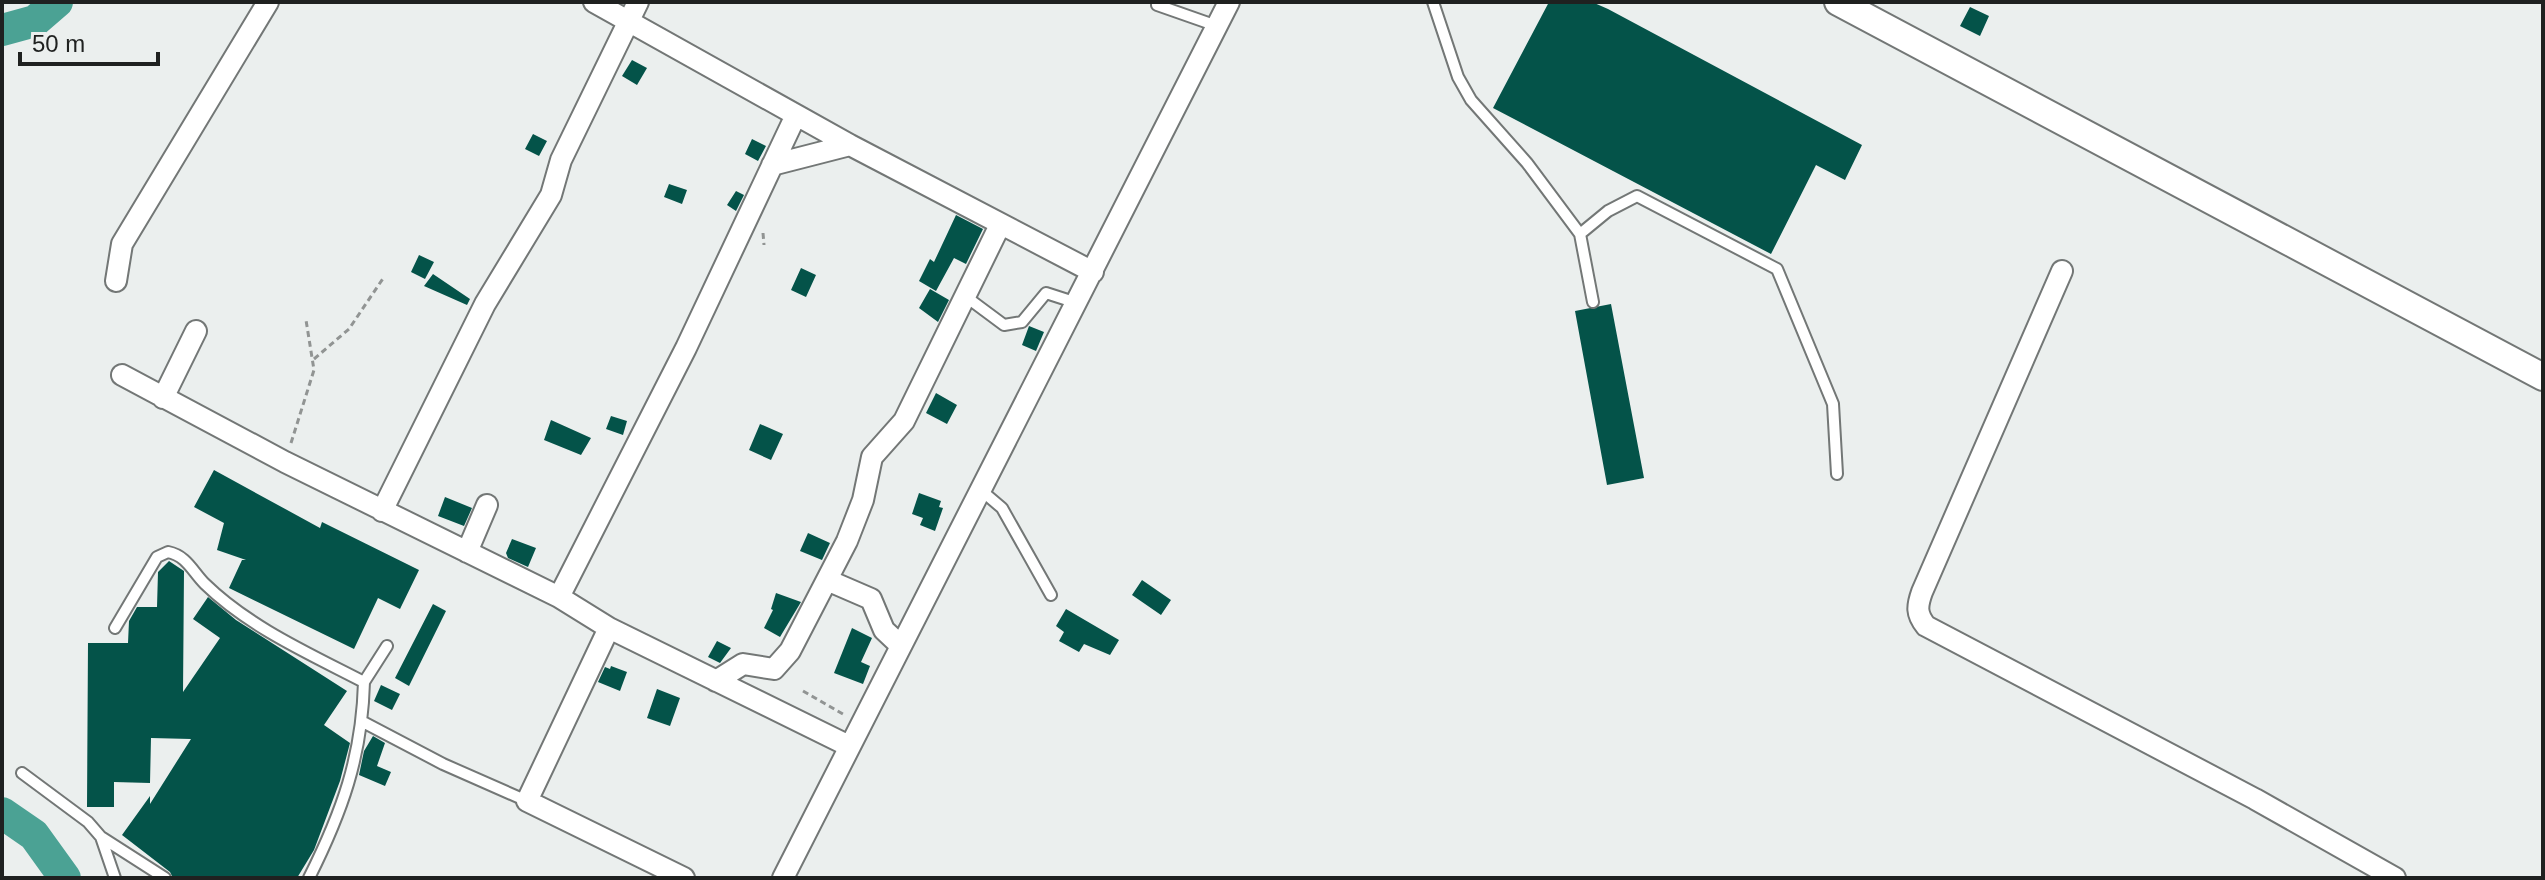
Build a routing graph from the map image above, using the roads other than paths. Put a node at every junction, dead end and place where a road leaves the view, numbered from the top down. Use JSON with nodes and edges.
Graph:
{"nodes":[{"id":1,"x":268,"y":2,"type":"edge"},
{"id":2,"x":594,"y":2,"type":"edge"},
{"id":3,"x":1229,"y":2,"type":"edge"},
{"id":4,"x":1433,"y":2,"type":"edge"},
{"id":5,"x":1838,"y":2,"type":"edge"},
{"id":6,"x":1157,"y":5,"type":"dead end"},
{"id":7,"x":634,"y":10,"type":"edge"},
{"id":8,"x":1217,"y":26,"type":"junction"},
{"id":9,"x":796,"y":115,"type":"junction"},
{"id":10,"x":850,"y":145,"type":"junction"},
{"id":11,"x":772,"y":165,"type":"junction"},
{"id":12,"x":1000,"y":225,"type":"junction"},
{"id":13,"x":1580,"y":234,"type":"junction"},
{"id":14,"x":2062,"y":271,"type":"dead end"},
{"id":15,"x":1093,"y":272,"type":"junction"},
{"id":16,"x":116,"y":281,"type":"dead end"},
{"id":17,"x":965,"y":296,"type":"junction"},
{"id":18,"x":1593,"y":302,"type":"dead end"},
{"id":19,"x":1078,"y":303,"type":"junction"},
{"id":20,"x":196,"y":331,"type":"dead end"},
{"id":21,"x":122,"y":375,"type":"dead end"},
{"id":22,"x":2543,"y":377,"type":"edge"},
{"id":23,"x":163,"y":398,"type":"junction"},
{"id":24,"x":1837,"y":474,"type":"dead end"},
{"id":25,"x":982,"y":491,"type":"junction"},
{"id":26,"x":487,"y":505,"type":"dead end"},
{"id":27,"x":382,"y":511,"type":"junction"},
{"id":28,"x":467,"y":552,"type":"junction"},
{"id":29,"x":827,"y":580,"type":"junction"},
{"id":30,"x":1051,"y":595,"type":"dead end"},
{"id":31,"x":559,"y":597,"type":"junction"},
{"id":32,"x":115,"y":628,"type":"dead end"},
{"id":33,"x":609,"y":628,"type":"junction"},
{"id":34,"x":387,"y":646,"type":"dead end"},
{"id":35,"x":901,"y":646,"type":"junction"},
{"id":36,"x":716,"y":681,"type":"junction"},
{"id":37,"x":364,"y":682,"type":"junction"},
{"id":38,"x":363,"y":722,"type":"junction"},
{"id":39,"x":849,"y":746,"type":"junction"},
{"id":40,"x":22,"y":773,"type":"dead end"},
{"id":41,"x":527,"y":801,"type":"junction"},
{"id":42,"x":101,"y":837,"type":"junction"},
{"id":43,"x":115,"y":878,"type":"edge"},
{"id":44,"x":165,"y":878,"type":"edge"},
{"id":45,"x":309,"y":878,"type":"edge"},
{"id":46,"x":684,"y":878,"type":"edge"},
{"id":47,"x":783,"y":878,"type":"edge"},
{"id":48,"x":2395,"y":878,"type":"edge"}],
"edges":[{"from":1,"to":16,"type":"street"},
{"from":2,"to":7,"type":"street"},
{"from":3,"to":8,"type":"street"},
{"from":4,"to":13,"type":"lane"},
{"from":5,"to":22,"type":"street"},
{"from":6,"to":8,"type":"lane"},
{"from":7,"to":9,"type":"street"},
{"from":7,"to":27,"type":"street"},
{"from":8,"to":15,"type":"street"},
{"from":9,"to":10,"type":"street"},
{"from":9,"to":11,"type":"street"},
{"from":10,"to":11,"type":"street"},
{"from":10,"to":12,"type":"street"},
{"from":11,"to":31,"type":"street"},
{"from":12,"to":15,"type":"street"},
{"from":12,"to":17,"type":"street"},
{"from":13,"to":18,"type":"lane"},
{"from":13,"to":24,"type":"lane"},
{"from":14,"to":48,"type":"street"},
{"from":15,"to":19,"type":"street"},
{"from":17,"to":19,"type":"lane"},
{"from":17,"to":29,"type":"street"},
{"from":19,"to":25,"type":"street"},
{"from":20,"to":23,"type":"street"},
{"from":21,"to":23,"type":"street"},
{"from":23,"to":27,"type":"street"},
{"from":25,"to":30,"type":"lane"},
{"from":25,"to":35,"type":"street"},
{"from":26,"to":28,"type":"street"},
{"from":27,"to":28,"type":"street"},
{"from":28,"to":31,"type":"street"},
{"from":29,"to":35,"type":"street"},
{"from":29,"to":36,"type":"street"},
{"from":31,"to":33,"type":"street"},
{"from":32,"to":37,"type":"lane"},
{"from":33,"to":36,"type":"street"},
{"from":33,"to":41,"type":"street"},
{"from":34,"to":37,"type":"lane"},
{"from":35,"to":39,"type":"street"},
{"from":36,"to":39,"type":"street"},
{"from":37,"to":38,"type":"lane"},
{"from":38,"to":41,"type":"lane"},
{"from":38,"to":45,"type":"lane"},
{"from":39,"to":47,"type":"street"},
{"from":40,"to":42,"type":"lane"},
{"from":41,"to":46,"type":"street"},
{"from":42,"to":43,"type":"lane"},
{"from":42,"to":44,"type":"lane"}]}
